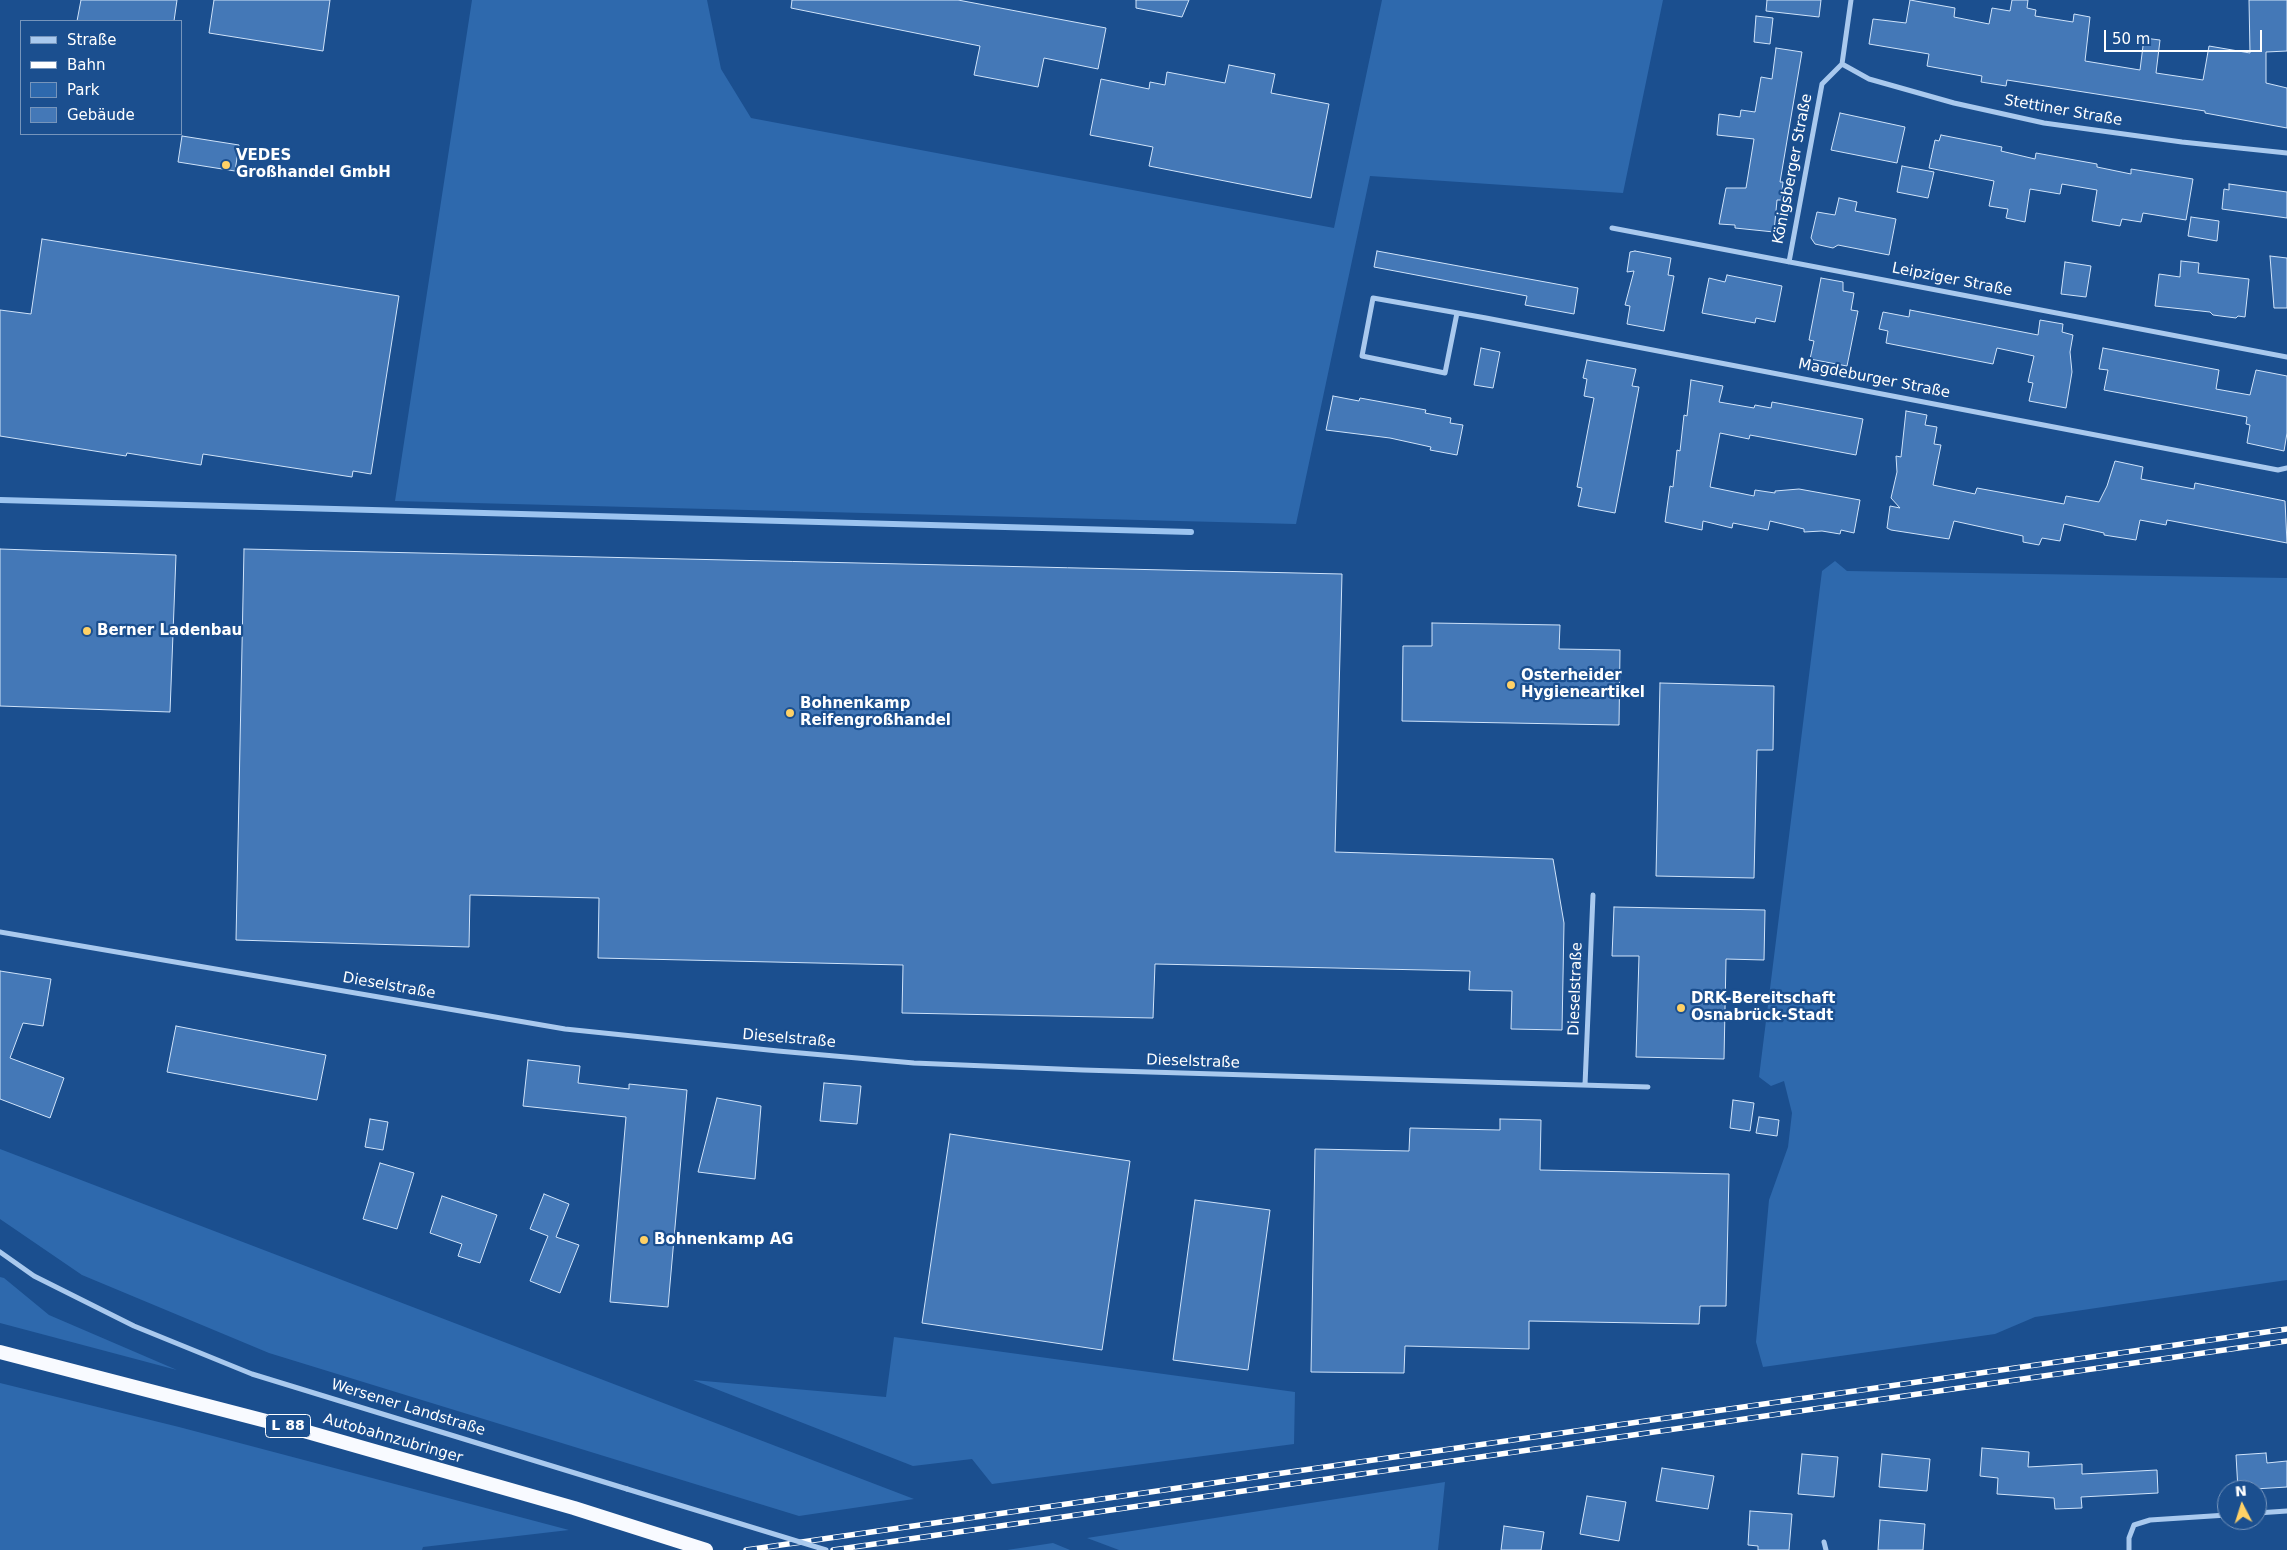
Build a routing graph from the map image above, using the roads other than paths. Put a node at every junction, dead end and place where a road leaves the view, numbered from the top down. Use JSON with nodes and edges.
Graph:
{"nodes":[{"id":1,"x":1851,"y":0,"type":"edge"},
{"id":2,"x":1842,"y":64,"type":"junction"},
{"id":3,"x":2287,"y":153,"type":"edge"},
{"id":4,"x":1612,"y":228,"type":"dead end"},
{"id":5,"x":1789,"y":262,"type":"junction"},
{"id":6,"x":1457,"y":313,"type":"junction"},
{"id":7,"x":2287,"y":357,"type":"edge"},
{"id":8,"x":2287,"y":468,"type":"edge"},
{"id":9,"x":1593,"y":895,"type":"dead end"},
{"id":10,"x":0,"y":932,"type":"edge"},
{"id":11,"x":1585,"y":1085,"type":"junction"},
{"id":12,"x":1648,"y":1087,"type":"dead end"},
{"id":13,"x":0,"y":1252,"type":"edge"},
{"id":14,"x":0,"y":1352,"type":"edge"},
{"id":15,"x":2287,"y":1510,"type":"edge"},
{"id":16,"x":2267,"y":1511,"type":"edge"},
{"id":17,"x":2217,"y":1515,"type":"edge"},
{"id":18,"x":1824,"y":1542,"type":"dead end"},
{"id":19,"x":706,"y":1550,"type":"edge"},
{"id":20,"x":826,"y":1550,"type":"edge"},
{"id":21,"x":1826,"y":1550,"type":"edge"},
{"id":22,"x":2129,"y":1550,"type":"edge"}],
"edges":[{"from":1,"to":2,"type":"street"},
{"from":2,"to":3,"type":"street","name":"Stettiner Straße"},
{"from":2,"to":5,"type":"street","name":"Königsberger Straße"},
{"from":4,"to":5,"type":"street","name":"Leipziger Straße"},
{"from":5,"to":7,"type":"street","name":"Leipziger Straße"},
{"from":6,"to":6,"type":"street","name":"Magdeburger Straße"},
{"from":6,"to":8,"type":"street","name":"Magdeburger Straße"},
{"from":9,"to":11,"type":"street","name":"Dieselstraße"},
{"from":10,"to":11,"type":"street","name":"Dieselstraße"},
{"from":11,"to":12,"type":"street","name":"Dieselstraße"},
{"from":13,"to":20,"type":"street","name":"Wersener Landstraße","bridge":true},
{"from":14,"to":19,"type":"highway","name":"Autobahnzubringer","number":"L 88"},
{"from":15,"to":16,"type":"street"},
{"from":17,"to":22,"type":"street"},
{"from":18,"to":21,"type":"street"}]}
